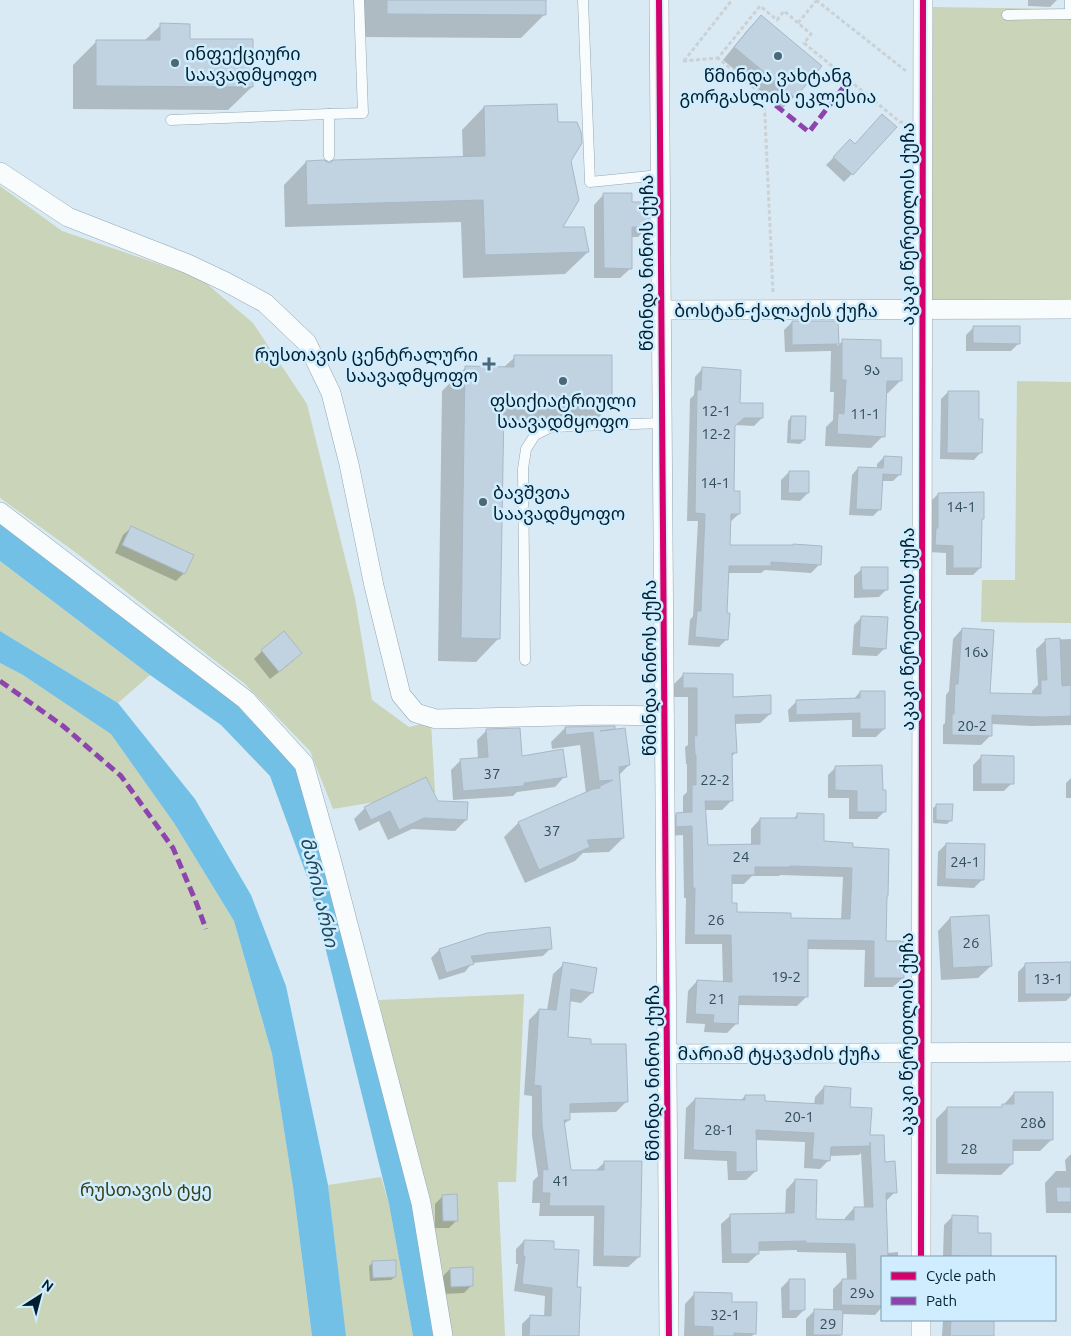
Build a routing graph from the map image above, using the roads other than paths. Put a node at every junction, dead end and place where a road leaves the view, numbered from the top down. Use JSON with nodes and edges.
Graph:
{"nodes":[{"id":1,"x":359,"y":0,"type":"edge"},
{"id":2,"x":583,"y":0,"type":"edge"},
{"id":3,"x":659,"y":0,"type":"edge"},
{"id":4,"x":922,"y":0,"type":"edge"},
{"id":5,"x":1070,"y":0,"type":"edge"},
{"id":6,"x":1070,"y":14,"type":"edge"},
{"id":7,"x":1007,"y":15,"type":"dead end"},
{"id":8,"x":329,"y":114,"type":"junction"},
{"id":9,"x":171,"y":120,"type":"dead end"},
{"id":10,"x":329,"y":156,"type":"dead end"},
{"id":11,"x":0,"y":172,"type":"edge"},
{"id":12,"x":660,"y":175,"type":"junction"},
{"id":13,"x":922,"y":309,"type":"junction"},
{"id":14,"x":1071,"y":309,"type":"edge"},
{"id":15,"x":661,"y":310,"type":"junction"},
{"id":16,"x":662,"y":423,"type":"junction"},
{"id":17,"x":0,"y":512,"type":"edge"},
{"id":18,"x":525,"y":660,"type":"dead end"},
{"id":19,"x":664,"y":716,"type":"junction"},
{"id":20,"x":1071,"y":1052,"type":"edge"},
{"id":21,"x":921,"y":1053,"type":"junction"},
{"id":22,"x":667,"y":1054,"type":"junction"},
{"id":23,"x":921,"y":1256,"type":"edge"},
{"id":24,"x":921,"y":1321,"type":"edge"},
{"id":25,"x":443,"y":1336,"type":"edge"},
{"id":26,"x":669,"y":1336,"type":"edge"},
{"id":27,"x":921,"y":1336,"type":"edge"}],
"edges":[{"from":1,"to":8,"type":"lane"},
{"from":2,"to":12,"type":"lane"},
{"from":3,"to":12,"type":"street","name":"წმინდა ნინოს ქუჩა"},
{"from":4,"to":13,"type":"street","name":"აკაკი წერეთლის ქუჩა"},
{"from":5,"to":6,"type":"lane"},
{"from":6,"to":7,"type":"lane"},
{"from":8,"to":9,"type":"lane"},
{"from":8,"to":10,"type":"lane"},
{"from":11,"to":19,"type":"street"},
{"from":12,"to":15,"type":"street","name":"წმინდა ნინოს ქუჩა"},
{"from":13,"to":14,"type":"street","name":"ბოსტან-ქალაქის ქუჩა"},
{"from":13,"to":15,"type":"street","name":"ბოსტან-ქალაქის ქუჩა"},
{"from":13,"to":21,"type":"street","name":"აკაკი წერეთლის ქუჩა"},
{"from":15,"to":16,"type":"street","name":"წმინდა ნინოს ქუჩა"},
{"from":16,"to":18,"type":"lane"},
{"from":16,"to":19,"type":"street","name":"წმინდა ნინოს ქუჩა"},
{"from":17,"to":25,"type":"street"},
{"from":19,"to":22,"type":"street","name":"წმინდა ნინოს ქუჩა"},
{"from":20,"to":21,"type":"street","name":"მარიამ ტყავაძის ქუჩა"},
{"from":21,"to":22,"type":"street","name":"მარიამ ტყავაძის ქუჩა"},
{"from":21,"to":23,"type":"street","name":"აკაკი წერეთლის ქუჩა"},
{"from":22,"to":26,"type":"street","name":"წმინდა ნინოს ქუჩა"},
{"from":24,"to":27,"type":"street"}]}
